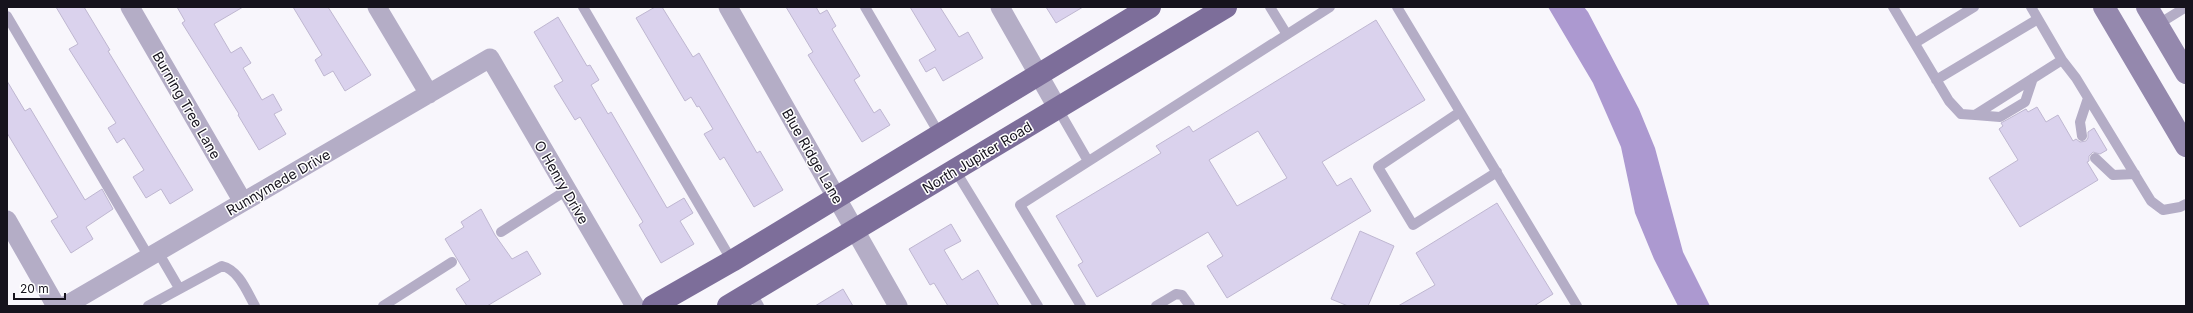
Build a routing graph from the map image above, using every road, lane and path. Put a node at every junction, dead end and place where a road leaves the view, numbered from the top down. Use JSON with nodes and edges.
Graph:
{"nodes":[{"id":1,"x":130,"y":7,"type":"edge"},
{"id":2,"x":377,"y":7,"type":"edge"},
{"id":3,"x":583,"y":7,"type":"edge"},
{"id":4,"x":728,"y":7,"type":"edge"},
{"id":5,"x":865,"y":7,"type":"edge"},
{"id":6,"x":1000,"y":7,"type":"edge"},
{"id":7,"x":1226,"y":7,"type":"edge"},
{"id":8,"x":1270,"y":7,"type":"edge"},
{"id":9,"x":1330,"y":7,"type":"edge"},
{"id":10,"x":1398,"y":7,"type":"edge"},
{"id":11,"x":1893,"y":7,"type":"edge"},
{"id":12,"x":1974,"y":7,"type":"edge"},
{"id":13,"x":2031,"y":7,"type":"edge"},
{"id":14,"x":2104,"y":7,"type":"edge"},
{"id":15,"x":2186,"y":7,"type":"edge"},
{"id":16,"x":1141,"y":9,"type":"edge"},
{"id":17,"x":7,"y":16,"type":"edge"},
{"id":18,"x":2152,"y":16,"type":"edge"},
{"id":19,"x":2038,"y":19,"type":"junction"},
{"id":20,"x":1286,"y":33,"type":"junction"},
{"id":21,"x":1915,"y":43,"type":"junction"},
{"id":22,"x":490,"y":58,"type":"joint"},
{"id":23,"x":2062,"y":60,"type":"junction"},
{"id":24,"x":2186,"y":73,"type":"edge"},
{"id":25,"x":1038,"y":75,"type":"junction"},
{"id":26,"x":2033,"y":78,"type":"junction"},
{"id":27,"x":1936,"y":80,"type":"junction"},
{"id":28,"x":429,"y":94,"type":"junction"},
{"id":29,"x":2088,"y":98,"type":"junction"},
{"id":30,"x":1058,"y":109,"type":"junction"},
{"id":31,"x":1460,"y":112,"type":"junction"},
{"id":32,"x":1975,"y":115,"type":"junction"},
{"id":33,"x":940,"y":135,"type":"junction"},
{"id":34,"x":2082,"y":136,"type":"dead end"},
{"id":35,"x":2186,"y":146,"type":"edge"},
{"id":36,"x":2095,"y":158,"type":"dead end"},
{"id":37,"x":1088,"y":161,"type":"junction"},
{"id":38,"x":955,"y":170,"type":"junction"},
{"id":39,"x":1497,"y":172,"type":"junction"},
{"id":40,"x":2135,"y":174,"type":"junction"},
{"id":41,"x":567,"y":190,"type":"junction"},
{"id":42,"x":836,"y":196,"type":"junction"},
{"id":43,"x":243,"y":202,"type":"junction"},
{"id":44,"x":2186,"y":204,"type":"edge"},
{"id":45,"x":7,"y":220,"type":"edge"},
{"id":46,"x":854,"y":230,"type":"junction"},
{"id":47,"x":501,"y":232,"type":"dead end"},
{"id":48,"x":153,"y":254,"type":"junction"},
{"id":49,"x":732,"y":261,"type":"junction"},
{"id":50,"x":452,"y":262,"type":"dead end"},
{"id":51,"x":179,"y":288,"type":"junction"},
{"id":52,"x":755,"y":299,"type":"edge"},
{"id":53,"x":56,"y":306,"type":"edge"},
{"id":54,"x":65,"y":306,"type":"edge"},
{"id":55,"x":148,"y":306,"type":"edge"},
{"id":56,"x":255,"y":306,"type":"edge"},
{"id":57,"x":383,"y":306,"type":"edge"},
{"id":58,"x":635,"y":306,"type":"edge"},
{"id":59,"x":654,"y":306,"type":"edge"},
{"id":60,"x":728,"y":306,"type":"edge"},
{"id":61,"x":898,"y":306,"type":"edge"},
{"id":62,"x":1038,"y":306,"type":"edge"},
{"id":63,"x":1082,"y":306,"type":"edge"},
{"id":64,"x":1156,"y":306,"type":"edge"},
{"id":65,"x":1190,"y":306,"type":"edge"},
{"id":66,"x":1577,"y":306,"type":"edge"}],
"edges":[{"from":1,"to":43,"type":"street","name":"Burning Tree Lane"},
{"from":2,"to":28,"type":"street"},
{"from":3,"to":49,"type":"lane"},
{"from":4,"to":42,"type":"street","name":"Blue Ridge Lane"},
{"from":5,"to":33,"type":"lane"},
{"from":6,"to":25,"type":"street"},
{"from":7,"to":30,"type":"main road","name":"North Jupiter Road"},
{"from":8,"to":20,"type":"lane"},
{"from":9,"to":20,"type":"lane"},
{"from":10,"to":31,"type":"lane"},
{"from":11,"to":21,"type":"lane"},
{"from":12,"to":21,"type":"lane"},
{"from":13,"to":19,"type":"lane"},
{"from":14,"to":35,"type":"main road"},
{"from":15,"to":18,"type":"lane"},
{"from":16,"to":25,"type":"main road"},
{"from":17,"to":48,"type":"lane"},
{"from":18,"to":24,"type":"main road"},
{"from":19,"to":23,"type":"lane"},
{"from":19,"to":27,"type":"lane"},
{"from":20,"to":37,"type":"lane"},
{"from":21,"to":27,"type":"lane"},
{"from":22,"to":28,"type":"street","name":"Runnymede Drive"},
{"from":22,"to":41,"type":"street","name":"O Henry Drive"},
{"from":23,"to":26,"type":"lane"},
{"from":23,"to":29,"type":"lane"},
{"from":25,"to":30,"type":"street"},
{"from":25,"to":33,"type":"main road"},
{"from":26,"to":32,"type":"lane"},
{"from":26,"to":32,"type":"lane"},
{"from":27,"to":32,"type":"lane"},
{"from":28,"to":43,"type":"street","name":"Runnymede Drive"},
{"from":29,"to":34,"type":"lane"},
{"from":29,"to":40,"type":"lane"},
{"from":30,"to":37,"type":"lane"},
{"from":30,"to":38,"type":"main road","name":"North Jupiter Road"},
{"from":31,"to":39,"type":"lane"},
{"from":31,"to":39,"type":"lane"},
{"from":33,"to":42,"type":"main road"},
{"from":36,"to":40,"type":"lane"},
{"from":37,"to":63,"type":"lane"},
{"from":38,"to":46,"type":"main road","name":"North Jupiter Road"},
{"from":38,"to":62,"type":"lane"},
{"from":39,"to":66,"type":"lane"},
{"from":40,"to":44,"type":"lane"},
{"from":41,"to":47,"type":"lane"},
{"from":41,"to":58,"type":"street","name":"O Henry Drive"},
{"from":42,"to":46,"type":"street","name":"Blue Ridge Lane"},
{"from":42,"to":49,"type":"main road"},
{"from":43,"to":48,"type":"street","name":"Runnymede Drive"},
{"from":45,"to":53,"type":"street"},
{"from":46,"to":52,"type":"main road","name":"North Jupiter Road"},
{"from":46,"to":61,"type":"street","name":"Blue Ridge Lane"},
{"from":48,"to":51,"type":"lane"},
{"from":48,"to":54,"type":"street","name":"Runnymede Drive"},
{"from":49,"to":59,"type":"main road"},
{"from":50,"to":57,"type":"lane"},
{"from":51,"to":55,"type":"lane"},
{"from":51,"to":56,"type":"lane"},
{"from":52,"to":60,"type":"main road","name":"North Jupiter Road"},
{"from":64,"to":65,"type":"lane"}]}
